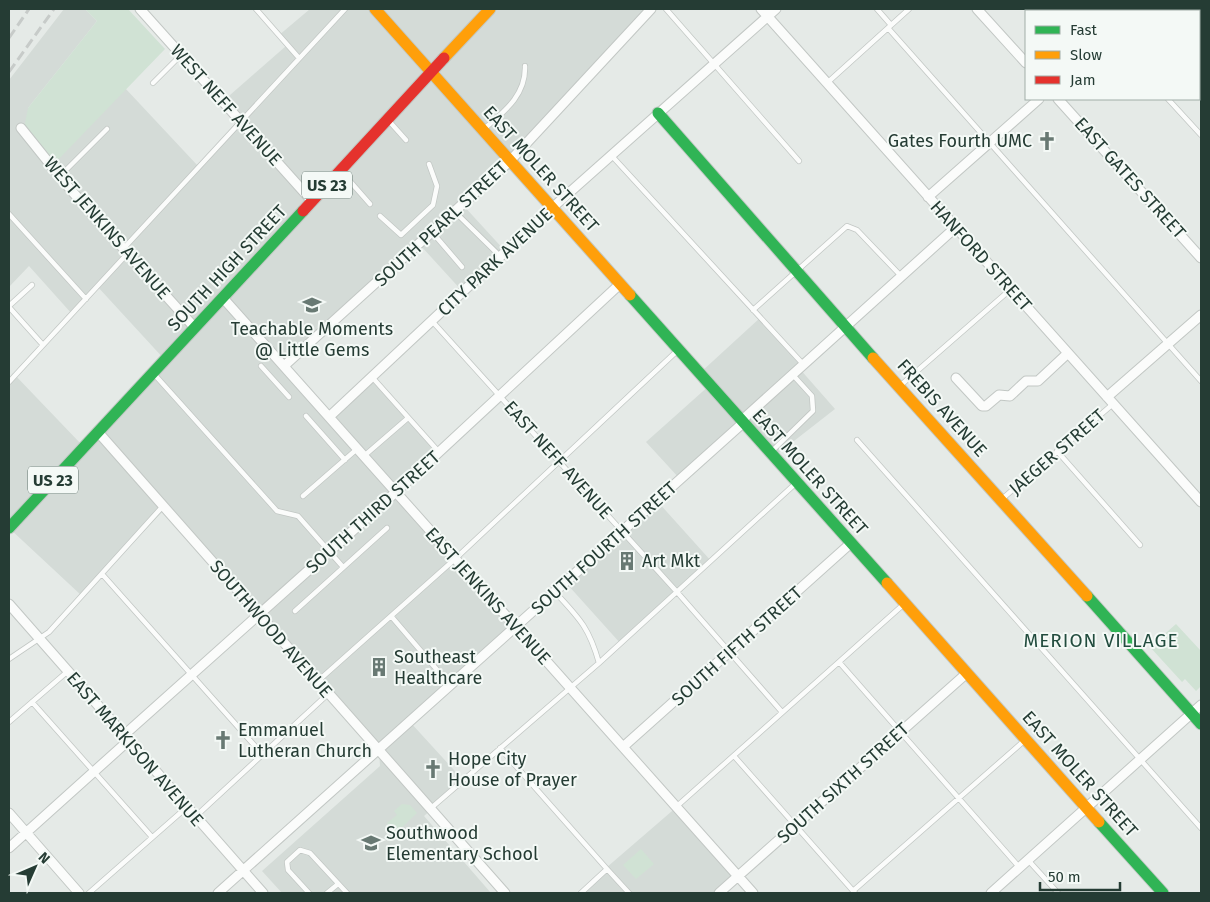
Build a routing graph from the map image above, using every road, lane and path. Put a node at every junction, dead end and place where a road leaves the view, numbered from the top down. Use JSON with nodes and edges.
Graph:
{"nodes":[{"id":1,"x":140,"y":9,"type":"edge"},
{"id":2,"x":256,"y":9,"type":"edge"},
{"id":3,"x":345,"y":9,"type":"edge"},
{"id":4,"x":375,"y":9,"type":"edge"},
{"id":5,"x":490,"y":9,"type":"edge"},
{"id":6,"x":651,"y":9,"type":"edge"},
{"id":7,"x":666,"y":9,"type":"edge"},
{"id":8,"x":761,"y":9,"type":"edge"},
{"id":9,"x":776,"y":9,"type":"edge"},
{"id":10,"x":877,"y":9,"type":"edge"},
{"id":11,"x":909,"y":9,"type":"edge"},
{"id":12,"x":977,"y":9,"type":"edge"},
{"id":13,"x":768,"y":16,"type":"junction"},
{"id":14,"x":889,"y":26,"type":"junction"},
{"id":15,"x":181,"y":55,"type":"junction"},
{"id":16,"x":299,"y":58,"type":"junction"},
{"id":17,"x":715,"y":62,"type":"junction"},
{"id":18,"x":1025,"y":62,"type":"edge"},
{"id":19,"x":525,"y":66,"type":"dead end"},
{"id":20,"x":432,"y":72,"type":"junction"},
{"id":21,"x":153,"y":83,"type":"dead end"},
{"id":22,"x":827,"y":83,"type":"junction"},
{"id":23,"x":1038,"y":100,"type":"edge"},
{"id":24,"x":1059,"y":100,"type":"edge"},
{"id":25,"x":1169,"y":100,"type":"edge"},
{"id":26,"x":658,"y":113,"type":"junction"},
{"id":27,"x":388,"y":120,"type":"junction"},
{"id":28,"x":240,"y":121,"type":"junction"},
{"id":29,"x":21,"y":128,"type":"dead end"},
{"id":30,"x":107,"y":129,"type":"dead end"},
{"id":31,"x":483,"y":130,"type":"junction"},
{"id":32,"x":1201,"y":135,"type":"edge"},
{"id":33,"x":406,"y":140,"type":"dead end"},
{"id":34,"x":989,"y":143,"type":"junction"},
{"id":35,"x":611,"y":155,"type":"junction"},
{"id":36,"x":510,"y":161,"type":"junction"},
{"id":37,"x":799,"y":161,"type":"dead end"},
{"id":38,"x":429,"y":164,"type":"dead end"},
{"id":39,"x":340,"y":170,"type":"junction"},
{"id":40,"x":60,"y":176,"type":"junction"},
{"id":41,"x":928,"y":197,"type":"junction"},
{"id":42,"x":312,"y":201,"type":"junction"},
{"id":43,"x":370,"y":204,"type":"dead end"},
{"id":44,"x":552,"y":208,"type":"junction"},
{"id":45,"x":454,"y":211,"type":"junction"},
{"id":46,"x":9,"y":214,"type":"edge"},
{"id":47,"x":380,"y":216,"type":"dead end"},
{"id":48,"x":956,"y":227,"type":"junction"},
{"id":49,"x":431,"y":231,"type":"junction"},
{"id":50,"x":126,"y":251,"type":"junction"},
{"id":51,"x":501,"y":256,"type":"junction"},
{"id":52,"x":1201,"y":258,"type":"edge"},
{"id":53,"x":462,"y":267,"type":"dead end"},
{"id":54,"x":796,"y":270,"type":"junction"},
{"id":55,"x":901,"y":276,"type":"junction"},
{"id":56,"x":620,"y":284,"type":"junction"},
{"id":57,"x":32,"y":285,"type":"dead end"},
{"id":58,"x":1011,"y":289,"type":"junction"},
{"id":59,"x":223,"y":298,"type":"junction"},
{"id":60,"x":86,"y":299,"type":"junction"},
{"id":61,"x":9,"y":307,"type":"edge"},
{"id":62,"x":753,"y":310,"type":"junction"},
{"id":63,"x":1201,"y":314,"type":"edge"},
{"id":64,"x":432,"y":321,"type":"junction"},
{"id":65,"x":845,"y":326,"type":"junction"},
{"id":66,"x":195,"y":328,"type":"junction"},
{"id":67,"x":1168,"y":344,"type":"junction"},
{"id":68,"x":43,"y":345,"type":"junction"},
{"id":69,"x":679,"y":350,"type":"junction"},
{"id":70,"x":1068,"y":353,"type":"junction"},
{"id":71,"x":803,"y":364,"type":"junction"},
{"id":72,"x":261,"y":366,"type":"dead end"},
{"id":73,"x":284,"y":366,"type":"junction"},
{"id":74,"x":153,"y":373,"type":"junction"},
{"id":75,"x":792,"y":374,"type":"junction"},
{"id":76,"x":372,"y":377,"type":"junction"},
{"id":77,"x":956,"y":378,"type":"dead end"},
{"id":78,"x":9,"y":382,"type":"edge"},
{"id":79,"x":1201,"y":382,"type":"edge"},
{"id":80,"x":899,"y":387,"type":"junction"},
{"id":81,"x":500,"y":396,"type":"junction"},
{"id":82,"x":289,"y":397,"type":"dead end"},
{"id":83,"x":1110,"y":400,"type":"junction"},
{"id":84,"x":306,"y":416,"type":"dead end"},
{"id":85,"x":329,"y":417,"type":"junction"},
{"id":86,"x":408,"y":418,"type":"junction"},
{"id":87,"x":742,"y":422,"type":"junction"},
{"id":88,"x":98,"y":432,"type":"junction"},
{"id":89,"x":857,"y":440,"type":"dead end"},
{"id":90,"x":357,"y":449,"type":"junction"},
{"id":91,"x":1057,"y":451,"type":"junction"},
{"id":92,"x":439,"y":452,"type":"junction"},
{"id":93,"x":770,"y":453,"type":"junction"},
{"id":94,"x":364,"y":457,"type":"junction"},
{"id":95,"x":345,"y":460,"type":"junction"},
{"id":96,"x":560,"y":461,"type":"junction"},
{"id":97,"x":797,"y":483,"type":"junction"},
{"id":98,"x":396,"y":492,"type":"junction"},
{"id":99,"x":303,"y":496,"type":"dead end"},
{"id":100,"x":1001,"y":500,"type":"junction"},
{"id":101,"x":1201,"y":502,"type":"edge"},
{"id":102,"x":163,"y":506,"type":"junction"},
{"id":103,"x":9,"y":528,"type":"edge"},
{"id":104,"x":386,"y":528,"type":"dead end"},
{"id":105,"x":623,"y":531,"type":"junction"},
{"id":106,"x":851,"y":543,"type":"junction"},
{"id":107,"x":1140,"y":545,"type":"dead end"},
{"id":108,"x":330,"y":551,"type":"junction"},
{"id":109,"x":455,"y":559,"type":"junction"},
{"id":110,"x":343,"y":567,"type":"junction"},
{"id":111,"x":102,"y":574,"type":"junction"},
{"id":112,"x":555,"y":592,"type":"junction"},
{"id":113,"x":677,"y":592,"type":"junction"},
{"id":114,"x":9,"y":604,"type":"edge"},
{"id":115,"x":905,"y":604,"type":"junction"},
{"id":116,"x":294,"y":611,"type":"dead end"},
{"id":117,"x":258,"y":615,"type":"junction"},
{"id":118,"x":391,"y":616,"type":"junction"},
{"id":119,"x":516,"y":628,"type":"junction"},
{"id":120,"x":40,"y":639,"type":"junction"},
{"id":121,"x":730,"y":652,"type":"junction"},
{"id":122,"x":9,"y":660,"type":"edge"},
{"id":123,"x":839,"y":662,"type":"junction"},
{"id":124,"x":599,"y":663,"type":"junction"},
{"id":125,"x":68,"y":671,"type":"junction"},
{"id":126,"x":966,"y":673,"type":"junction"},
{"id":127,"x":192,"y":674,"type":"junction"},
{"id":128,"x":317,"y":682,"type":"junction"},
{"id":129,"x":451,"y":686,"type":"junction"},
{"id":130,"x":569,"y":688,"type":"junction"},
{"id":131,"x":328,"y":694,"type":"junction"},
{"id":132,"x":32,"y":702,"type":"junction"},
{"id":133,"x":1201,"y":705,"type":"edge"},
{"id":134,"x":782,"y":712,"type":"junction"},
{"id":135,"x":1192,"y":714,"type":"junction"},
{"id":136,"x":9,"y":722,"type":"edge"},
{"id":137,"x":1201,"y":724,"type":"edge"},
{"id":138,"x":900,"y":732,"type":"junction"},
{"id":139,"x":126,"y":738,"type":"junction"},
{"id":140,"x":1026,"y":739,"type":"junction"},
{"id":141,"x":623,"y":747,"type":"junction"},
{"id":142,"x":500,"y":748,"type":"junction"},
{"id":143,"x":378,"y":751,"type":"junction"},
{"id":144,"x":263,"y":755,"type":"junction"},
{"id":145,"x":734,"y":756,"type":"junction"},
{"id":146,"x":1140,"y":760,"type":"junction"},
{"id":147,"x":94,"y":772,"type":"junction"},
{"id":148,"x":959,"y":800,"type":"junction"},
{"id":149,"x":187,"y":807,"type":"junction"},
{"id":150,"x":676,"y":807,"type":"junction"},
{"id":151,"x":1087,"y":808,"type":"junction"},
{"id":152,"x":430,"y":809,"type":"junction"},
{"id":153,"x":9,"y":813,"type":"edge"},
{"id":154,"x":195,"y":816,"type":"junction"},
{"id":155,"x":795,"y":826,"type":"junction"},
{"id":156,"x":1201,"y":828,"type":"edge"},
{"id":157,"x":26,"y":833,"type":"junction"},
{"id":158,"x":152,"y":838,"type":"junction"},
{"id":159,"x":9,"y":848,"type":"edge"},
{"id":160,"x":1028,"y":860,"type":"junction"},
{"id":161,"x":1020,"y":868,"type":"junction"},
{"id":162,"x":607,"y":870,"type":"junction"},
{"id":163,"x":243,"y":871,"type":"junction"},
{"id":164,"x":738,"y":876,"type":"junction"},
{"id":165,"x":338,"y":884,"type":"junction"},
{"id":166,"x":854,"y":892,"type":"edge"},
{"id":167,"x":79,"y":893,"type":"edge"},
{"id":168,"x":89,"y":893,"type":"edge"},
{"id":169,"x":218,"y":893,"type":"edge"},
{"id":170,"x":263,"y":893,"type":"edge"},
{"id":171,"x":308,"y":893,"type":"edge"},
{"id":172,"x":328,"y":893,"type":"edge"},
{"id":173,"x":347,"y":893,"type":"edge"},
{"id":174,"x":505,"y":893,"type":"edge"},
{"id":175,"x":581,"y":893,"type":"edge"},
{"id":176,"x":629,"y":893,"type":"edge"},
{"id":177,"x":719,"y":893,"type":"edge"},
{"id":178,"x":753,"y":893,"type":"edge"},
{"id":179,"x":991,"y":893,"type":"edge"},
{"id":180,"x":1058,"y":893,"type":"edge"},
{"id":181,"x":1164,"y":893,"type":"edge"}],
"edges":[{"from":1,"to":15,"type":"street","name":"WEST NEFF AVENUE"},
{"from":2,"to":16,"type":"lane"},
{"from":3,"to":16,"type":"lane"},
{"from":4,"to":20,"type":"street","name":"EAST MOLER STREET"},
{"from":5,"to":20,"type":"street","name":"SOUTH HIGH STREET","number":"US 23"},
{"from":6,"to":36,"type":"street","name":"SOUTH PEARL STREET"},
{"from":7,"to":17,"type":"lane"},
{"from":8,"to":13,"type":"street","name":"HANFORD STREET"},
{"from":9,"to":13,"type":"street","name":"CITY PARK AVENUE"},
{"from":10,"to":14,"type":"lane"},
{"from":11,"to":14,"type":"lane"},
{"from":12,"to":18,"type":"street"},
{"from":13,"to":17,"type":"street","name":"CITY PARK AVENUE"},
{"from":13,"to":22,"type":"street","name":"HANFORD STREET"},
{"from":14,"to":22,"type":"lane"},
{"from":14,"to":34,"type":"lane"},
{"from":15,"to":21,"type":"lane"},
{"from":15,"to":28,"type":"street","name":"WEST NEFF AVENUE"},
{"from":16,"to":28,"type":"lane"},
{"from":17,"to":26,"type":"street","name":"CITY PARK AVENUE"},
{"from":17,"to":37,"type":"lane"},
{"from":19,"to":31,"type":"lane"},
{"from":20,"to":27,"type":"street","name":"SOUTH HIGH STREET","number":"US 23"},
{"from":20,"to":31,"type":"street","name":"EAST MOLER STREET"},
{"from":22,"to":41,"type":"street","name":"HANFORD STREET"},
{"from":23,"to":34,"type":"street"},
{"from":24,"to":52,"type":"street","name":"EAST GATES STREET"},
{"from":25,"to":32,"type":"lane"},
{"from":26,"to":35,"type":"street","name":"CITY PARK AVENUE"},
{"from":26,"to":54,"type":"street","name":"FREBIS AVENUE"},
{"from":27,"to":33,"type":"lane"},
{"from":27,"to":39,"type":"street","name":"SOUTH HIGH STREET","number":"US 23"},
{"from":28,"to":42,"type":"street","name":"WEST NEFF AVENUE"},
{"from":28,"to":50,"type":"lane"},
{"from":29,"to":40,"type":"street","name":"WEST JENKINS AVENUE"},
{"from":30,"to":40,"type":"lane"},
{"from":31,"to":36,"type":"street","name":"EAST MOLER STREET"},
{"from":34,"to":41,"type":"street"},
{"from":34,"to":67,"type":"lane"},
{"from":35,"to":44,"type":"street","name":"CITY PARK AVENUE"},
{"from":35,"to":62,"type":"lane"},
{"from":36,"to":44,"type":"street","name":"EAST MOLER STREET"},
{"from":36,"to":45,"type":"street","name":"SOUTH PEARL STREET"},
{"from":38,"to":47,"type":"lane"},
{"from":39,"to":42,"type":"street","name":"SOUTH HIGH STREET","number":"US 23"},
{"from":39,"to":43,"type":"lane"},
{"from":40,"to":50,"type":"street","name":"WEST JENKINS AVENUE"},
{"from":41,"to":48,"type":"street","name":"HANFORD STREET"},
{"from":42,"to":59,"type":"street","name":"SOUTH HIGH STREET","number":"US 23"},
{"from":44,"to":51,"type":"street","name":"CITY PARK AVENUE"},
{"from":44,"to":56,"type":"street","name":"EAST MOLER STREET"},
{"from":45,"to":49,"type":"street","name":"SOUTH PEARL STREET"},
{"from":45,"to":51,"type":"lane"},
{"from":46,"to":60,"type":"lane"},
{"from":48,"to":55,"type":"street","name":"SOUTH FOURTH STREET"},
{"from":48,"to":58,"type":"street","name":"HANFORD STREET"},
{"from":49,"to":53,"type":"lane"},
{"from":49,"to":73,"type":"street","name":"SOUTH PEARL STREET"},
{"from":50,"to":60,"type":"lane"},
{"from":50,"to":66,"type":"street","name":"WEST JENKINS AVENUE"},
{"from":51,"to":64,"type":"street","name":"CITY PARK AVENUE"},
{"from":54,"to":55,"type":"lane"},
{"from":54,"to":62,"type":"lane"},
{"from":54,"to":65,"type":"street","name":"FREBIS AVENUE"},
{"from":55,"to":65,"type":"street","name":"SOUTH FOURTH STREET"},
{"from":56,"to":69,"type":"street","name":"EAST MOLER STREET"},
{"from":56,"to":81,"type":"street","name":"SOUTH THIRD STREET"},
{"from":57,"to":61,"type":"lane"},
{"from":58,"to":70,"type":"street","name":"HANFORD STREET"},
{"from":58,"to":80,"type":"lane"},
{"from":59,"to":66,"type":"street","name":"SOUTH HIGH STREET","number":"US 23"},
{"from":59,"to":73,"type":"street","name":"EAST JENKINS AVENUE"},
{"from":60,"to":68,"type":"lane"},
{"from":61,"to":68,"type":"lane"},
{"from":62,"to":71,"type":"lane"},
{"from":63,"to":67,"type":"street","name":"JAEGER STREET"},
{"from":64,"to":76,"type":"street","name":"CITY PARK AVENUE"},
{"from":64,"to":81,"type":"lane","name":"EAST NEFF AVENUE"},
{"from":65,"to":71,"type":"street","name":"SOUTH FOURTH STREET"},
{"from":65,"to":80,"type":"street","name":"FREBIS AVENUE"},
{"from":66,"to":74,"type":"street","name":"SOUTH HIGH STREET","number":"US 23"},
{"from":67,"to":79,"type":"lane"},
{"from":67,"to":83,"type":"street","name":"JAEGER STREET"},
{"from":68,"to":78,"type":"lane"},
{"from":69,"to":87,"type":"street","name":"EAST MOLER STREET"},
{"from":69,"to":96,"type":"lane"},
{"from":70,"to":77,"type":"street"},
{"from":70,"to":83,"type":"street","name":"HANFORD STREET"},
{"from":71,"to":75,"type":"street","name":"SOUTH FOURTH STREET"},
{"from":72,"to":82,"type":"lane"},
{"from":73,"to":85,"type":"street","name":"EAST JENKINS AVENUE"},
{"from":74,"to":88,"type":"street","name":"SOUTH HIGH STREET","number":"US 23"},
{"from":74,"to":108,"type":"lane"},
{"from":75,"to":87,"type":"street","name":"SOUTH FOURTH STREET"},
{"from":75,"to":93,"type":"lane"},
{"from":76,"to":85,"type":"street","name":"CITY PARK AVENUE"},
{"from":76,"to":86,"type":"lane"},
{"from":80,"to":100,"type":"street","name":"FREBIS AVENUE"},
{"from":81,"to":92,"type":"street","name":"SOUTH THIRD STREET"},
{"from":81,"to":96,"type":"lane","name":"EAST NEFF AVENUE"},
{"from":83,"to":91,"type":"lane","name":"JAEGER STREET"},
{"from":83,"to":101,"type":"street","name":"HANFORD STREET"},
{"from":84,"to":95,"type":"lane"},
{"from":85,"to":90,"type":"street","name":"EAST JENKINS AVENUE"},
{"from":86,"to":92,"type":"lane"},
{"from":86,"to":94,"type":"lane"},
{"from":87,"to":93,"type":"street","name":"EAST MOLER STREET"},
{"from":87,"to":105,"type":"street","name":"SOUTH FOURTH STREET"},
{"from":88,"to":102,"type":"street","name":"SOUTHWOOD AVENUE"},
{"from":88,"to":103,"type":"street","name":"SOUTH HIGH STREET","number":"US 23"},
{"from":89,"to":146,"type":"lane"},
{"from":90,"to":94,"type":"street","name":"EAST JENKINS AVENUE"},
{"from":90,"to":95,"type":"lane"},
{"from":91,"to":100,"type":"lane","name":"JAEGER STREET"},
{"from":91,"to":107,"type":"lane"},
{"from":92,"to":98,"type":"street","name":"SOUTH THIRD STREET"},
{"from":93,"to":97,"type":"street","name":"EAST MOLER STREET"},
{"from":94,"to":98,"type":"street","name":"EAST JENKINS AVENUE"},
{"from":95,"to":99,"type":"lane"},
{"from":96,"to":105,"type":"lane","name":"EAST NEFF AVENUE"},
{"from":96,"to":109,"type":"lane"},
{"from":97,"to":106,"type":"street","name":"EAST MOLER STREET"},
{"from":97,"to":113,"type":"lane"},
{"from":98,"to":108,"type":"street","name":"SOUTH THIRD STREET"},
{"from":98,"to":109,"type":"street","name":"EAST JENKINS AVENUE"},
{"from":100,"to":135,"type":"street","name":"FREBIS AVENUE"},
{"from":102,"to":111,"type":"lane"},
{"from":102,"to":117,"type":"street","name":"SOUTHWOOD AVENUE"},
{"from":104,"to":110,"type":"lane"},
{"from":105,"to":112,"type":"street","name":"SOUTH FOURTH STREET"},
{"from":105,"to":113,"type":"lane","name":"EAST NEFF AVENUE"},
{"from":106,"to":115,"type":"street","name":"EAST MOLER STREET"},
{"from":106,"to":121,"type":"street","name":"SOUTH FIFTH STREET"},
{"from":108,"to":110,"type":"lane"},
{"from":108,"to":117,"type":"street","name":"SOUTH THIRD STREET"},
{"from":109,"to":118,"type":"lane"},
{"from":109,"to":119,"type":"street","name":"EAST JENKINS AVENUE"},
{"from":110,"to":116,"type":"lane"},
{"from":111,"to":120,"type":"lane"},
{"from":111,"to":127,"type":"lane"},
{"from":112,"to":119,"type":"street","name":"SOUTH FOURTH STREET"},
{"from":112,"to":124,"type":"lane"},
{"from":113,"to":121,"type":"lane","name":"EAST NEFF AVENUE"},
{"from":113,"to":124,"type":"lane"},
{"from":114,"to":120,"type":"street","name":"EAST MARKISON AVENUE"},
{"from":115,"to":123,"type":"lane"},
{"from":115,"to":126,"type":"street","name":"EAST MOLER STREET"},
{"from":117,"to":127,"type":"street","name":"SOUTH THIRD STREET"},
{"from":117,"to":128,"type":"street","name":"SOUTHWOOD AVENUE"},
{"from":118,"to":128,"type":"lane"},
{"from":118,"to":129,"type":"lane"},
{"from":119,"to":129,"type":"street","name":"SOUTH FOURTH STREET"},
{"from":119,"to":130,"type":"street","name":"EAST JENKINS AVENUE"},
{"from":120,"to":122,"type":"lane"},
{"from":120,"to":125,"type":"street","name":"EAST MARKISON AVENUE"},
{"from":121,"to":134,"type":"lane","name":"EAST NEFF AVENUE"},
{"from":121,"to":141,"type":"street","name":"SOUTH FIFTH STREET"},
{"from":123,"to":134,"type":"lane"},
{"from":123,"to":138,"type":"lane"},
{"from":124,"to":130,"type":"lane"},
{"from":125,"to":132,"type":"lane"},
{"from":125,"to":139,"type":"street","name":"EAST MARKISON AVENUE"},
{"from":126,"to":138,"type":"street","name":"SOUTH SIXTH STREET"},
{"from":126,"to":140,"type":"street","name":"EAST MOLER STREET"},
{"from":127,"to":139,"type":"street","name":"SOUTH THIRD STREET"},
{"from":127,"to":144,"type":"lane"},
{"from":128,"to":131,"type":"street","name":"SOUTHWOOD AVENUE"},
{"from":129,"to":143,"type":"street","name":"SOUTH FOURTH STREET"},
{"from":130,"to":141,"type":"street","name":"EAST JENKINS AVENUE"},
{"from":130,"to":142,"type":"lane"},
{"from":131,"to":143,"type":"street","name":"SOUTHWOOD AVENUE"},
{"from":131,"to":144,"type":"lane"},
{"from":132,"to":136,"type":"lane"},
{"from":132,"to":147,"type":"lane"},
{"from":133,"to":135,"type":"street"},
{"from":134,"to":145,"type":"lane"},
{"from":135,"to":137,"type":"street","name":"FREBIS AVENUE"},
{"from":135,"to":146,"type":"street"},
{"from":138,"to":148,"type":"lane"},
{"from":138,"to":155,"type":"street","name":"SOUTH SIXTH STREET"},
{"from":139,"to":147,"type":"street","name":"SOUTH THIRD STREET"},
{"from":139,"to":149,"type":"street","name":"EAST MARKISON AVENUE"},
{"from":140,"to":148,"type":"lane"},
{"from":140,"to":151,"type":"street","name":"EAST MOLER STREET"},
{"from":141,"to":150,"type":"street","name":"EAST JENKINS AVENUE"},
{"from":142,"to":152,"type":"lane"},
{"from":142,"to":162,"type":"lane"},
{"from":143,"to":152,"type":"street","name":"SOUTHWOOD AVENUE"},
{"from":143,"to":163,"type":"street","name":"SOUTH FOURTH STREET"},
{"from":144,"to":154,"type":"lane"},
{"from":145,"to":150,"type":"lane"},
{"from":145,"to":155,"type":"lane"},
{"from":146,"to":151,"type":"street"},
{"from":146,"to":156,"type":"lane"},
{"from":147,"to":157,"type":"street","name":"SOUTH THIRD STREET"},
{"from":147,"to":158,"type":"lane"},
{"from":148,"to":161,"type":"lane"},
{"from":148,"to":166,"type":"lane"},
{"from":149,"to":154,"type":"street","name":"EAST MARKISON AVENUE"},
{"from":149,"to":158,"type":"lane"},
{"from":150,"to":164,"type":"street","name":"EAST JENKINS AVENUE"},
{"from":151,"to":160,"type":"street"},
{"from":151,"to":181,"type":"street","name":"EAST MOLER STREET"},
{"from":152,"to":174,"type":"street","name":"SOUTHWOOD AVENUE"},
{"from":153,"to":157,"type":"street"},
{"from":154,"to":163,"type":"street","name":"EAST MARKISON AVENUE"},
{"from":155,"to":164,"type":"street","name":"SOUTH SIXTH STREET"},
{"from":155,"to":166,"type":"lane"},
{"from":157,"to":159,"type":"street","name":"SOUTH THIRD STREET"},
{"from":157,"to":167,"type":"street"},
{"from":158,"to":168,"type":"lane"},
{"from":160,"to":161,"type":"street"},
{"from":160,"to":180,"type":"lane"},
{"from":161,"to":179,"type":"street"},
{"from":162,"to":175,"type":"lane"},
{"from":162,"to":176,"type":"lane"},
{"from":163,"to":169,"type":"street","name":"SOUTH FOURTH STREET"},
{"from":163,"to":170,"type":"street","name":"EAST MARKISON AVENUE"},
{"from":164,"to":177,"type":"street","name":"SOUTH SIXTH STREET"},
{"from":164,"to":178,"type":"street","name":"EAST JENKINS AVENUE"},
{"from":165,"to":171,"type":"lane"},
{"from":165,"to":172,"type":"lane"},
{"from":165,"to":173,"type":"lane"}]}
